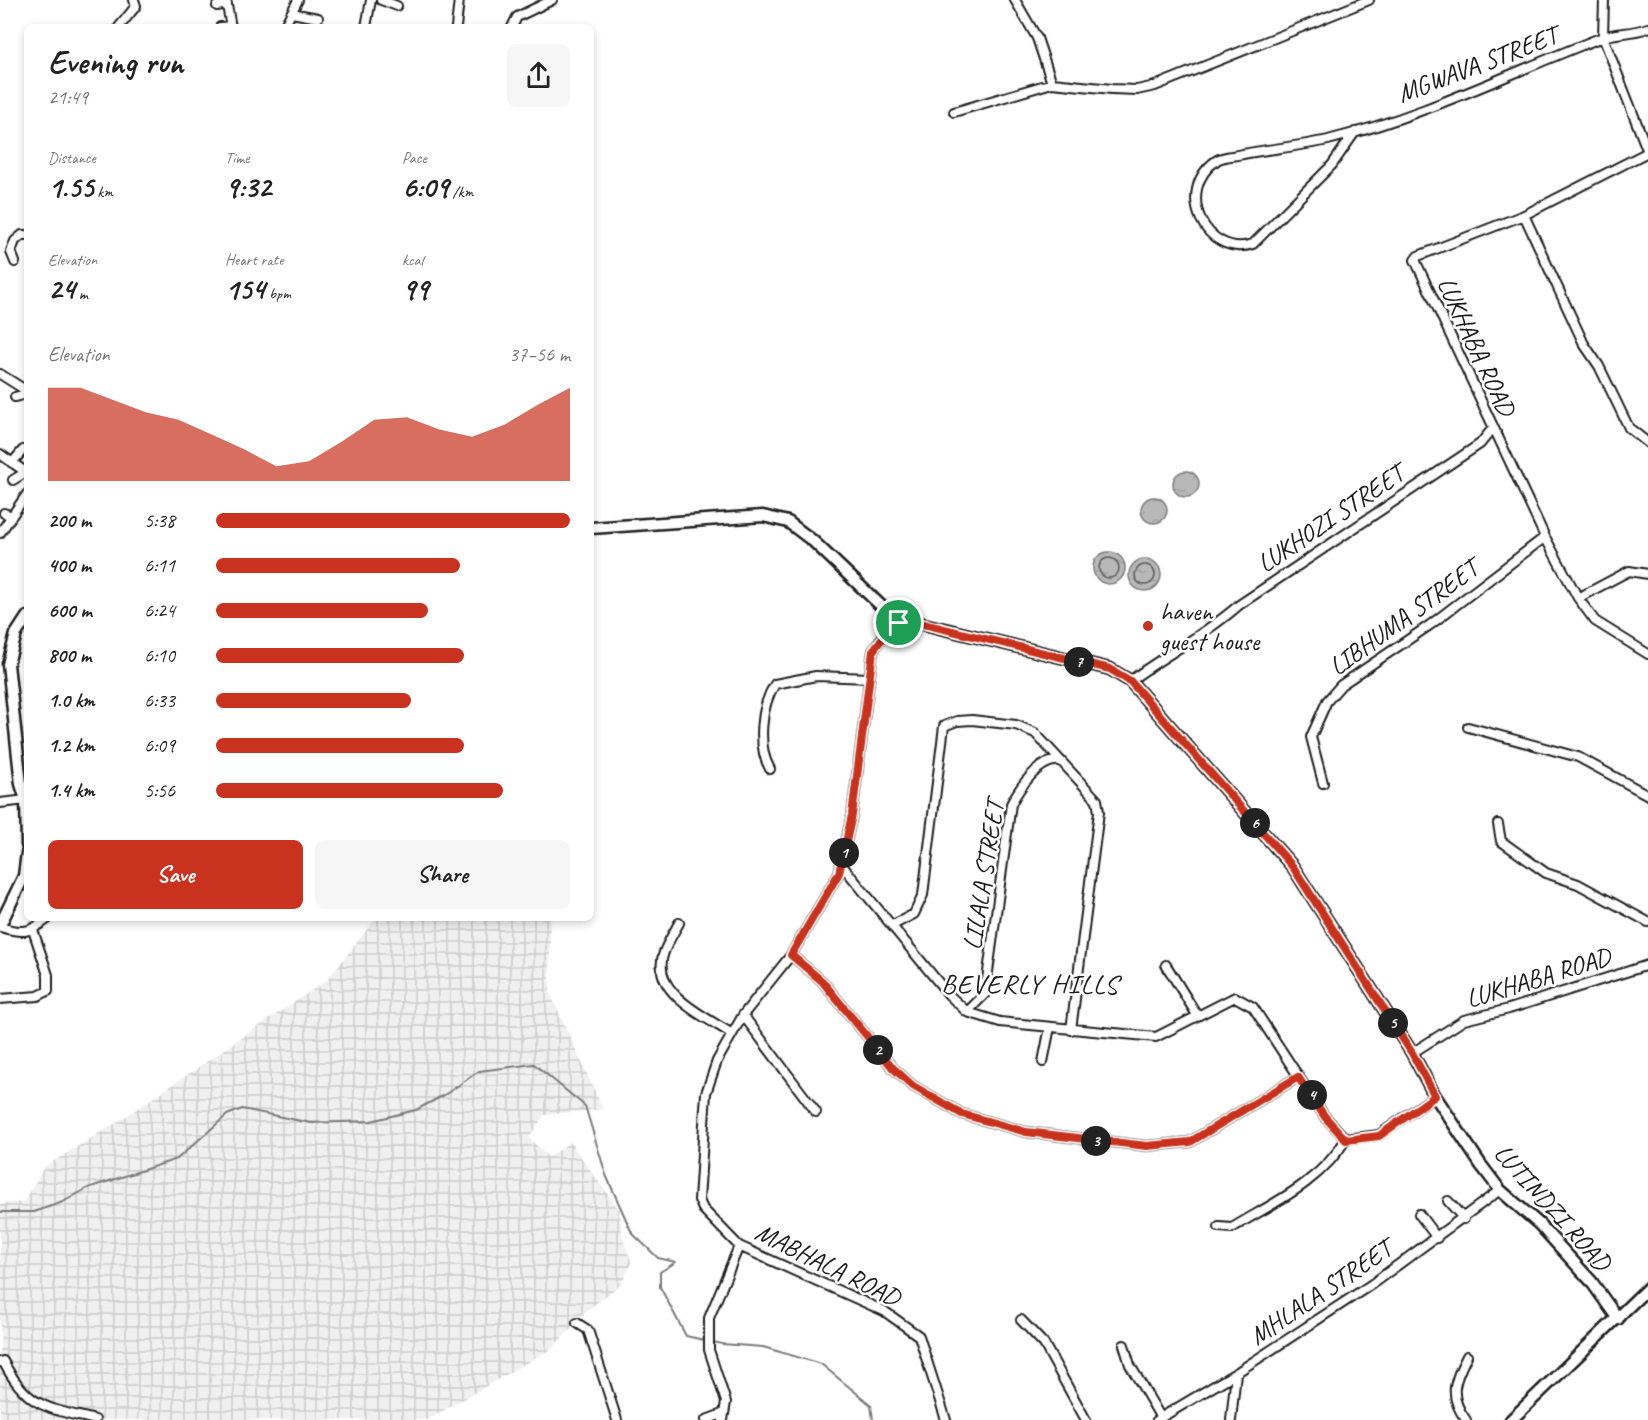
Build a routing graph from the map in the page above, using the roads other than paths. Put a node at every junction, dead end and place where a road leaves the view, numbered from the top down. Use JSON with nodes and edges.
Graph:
{"nodes":[{"id":1,"x":134,"y":0,"type":"edge"},
{"id":2,"x":298,"y":0,"type":"edge"},
{"id":3,"x":371,"y":0,"type":"edge"},
{"id":4,"x":381,"y":0,"type":"edge"},
{"id":5,"x":459,"y":0,"type":"edge"},
{"id":6,"x":550,"y":0,"type":"edge"},
{"id":7,"x":1015,"y":0,"type":"edge"},
{"id":8,"x":1369,"y":0,"type":"edge"},
{"id":9,"x":1604,"y":0,"type":"edge"},
{"id":10,"x":226,"y":2,"type":"edge"},
{"id":11,"x":1351,"y":3,"type":"edge"},
{"id":12,"x":216,"y":6,"type":"dead end"},
{"id":13,"x":397,"y":6,"type":"dead end"},
{"id":14,"x":292,"y":13,"type":"junction"},
{"id":15,"x":318,"y":18,"type":"dead end"},
{"id":16,"x":121,"y":24,"type":"edge"},
{"id":17,"x":231,"y":24,"type":"edge"},
{"id":18,"x":286,"y":24,"type":"edge"},
{"id":19,"x":367,"y":24,"type":"edge"},
{"id":20,"x":456,"y":24,"type":"edge"},
{"id":21,"x":514,"y":24,"type":"edge"},
{"id":22,"x":1648,"y":28,"type":"edge"},
{"id":23,"x":1603,"y":37,"type":"junction"},
{"id":24,"x":1052,"y":82,"type":"junction"},
{"id":25,"x":954,"y":112,"type":"dead end"},
{"id":26,"x":1355,"y":132,"type":"junction"},
{"id":27,"x":1648,"y":152,"type":"edge"},
{"id":28,"x":1524,"y":215,"type":"junction"},
{"id":29,"x":24,"y":235,"type":"edge"},
{"id":30,"x":15,"y":262,"type":"dead end"},
{"id":31,"x":0,"y":374,"type":"edge"},
{"id":32,"x":24,"y":390,"type":"edge"},
{"id":33,"x":24,"y":393,"type":"edge"},
{"id":34,"x":15,"y":397,"type":"dead end"},
{"id":35,"x":1493,"y":428,"type":"junction"},
{"id":36,"x":1648,"y":443,"type":"edge"},
{"id":37,"x":23,"y":450,"type":"dead end"},
{"id":38,"x":0,"y":455,"type":"edge"},
{"id":39,"x":12,"y":462,"type":"junction"},
{"id":40,"x":24,"y":471,"type":"edge"},
{"id":41,"x":24,"y":474,"type":"edge"},
{"id":42,"x":13,"y":480,"type":"dead end"},
{"id":43,"x":24,"y":498,"type":"edge"},
{"id":44,"x":4,"y":513,"type":"dead end"},
{"id":45,"x":12,"y":516,"type":"junction"},
{"id":46,"x":594,"y":528,"type":"edge"},
{"id":47,"x":0,"y":533,"type":"edge"},
{"id":48,"x":1545,"y":537,"type":"junction"},
{"id":49,"x":1648,"y":574,"type":"edge"},
{"id":50,"x":1578,"y":598,"type":"junction"},
{"id":51,"x":24,"y":622,"type":"edge"},
{"id":52,"x":899,"y":623,"type":"junction"},
{"id":53,"x":1648,"y":654,"type":"edge"},
{"id":54,"x":870,"y":678,"type":"junction"},
{"id":55,"x":1130,"y":681,"type":"junction"},
{"id":56,"x":1468,"y":727,"type":"dead end"},
{"id":57,"x":1060,"y":761,"type":"junction"},
{"id":58,"x":770,"y":769,"type":"dead end"},
{"id":59,"x":1323,"y":783,"type":"dead end"},
{"id":60,"x":24,"y":794,"type":"edge"},
{"id":61,"x":1648,"y":795,"type":"edge"},
{"id":62,"x":24,"y":800,"type":"edge"},
{"id":63,"x":0,"y":803,"type":"edge"},
{"id":64,"x":1498,"y":824,"type":"dead end"},
{"id":65,"x":841,"y":864,"type":"junction"},
{"id":66,"x":24,"y":876,"type":"edge"},
{"id":67,"x":45,"y":921,"type":"edge"},
{"id":68,"x":1648,"y":922,"type":"edge"},
{"id":69,"x":679,"y":923,"type":"dead end"},
{"id":70,"x":893,"y":925,"type":"junction"},
{"id":71,"x":0,"y":926,"type":"edge"},
{"id":72,"x":33,"y":930,"type":"junction"},
{"id":73,"x":791,"y":955,"type":"junction"},
{"id":74,"x":1166,"y":964,"type":"dead end"},
{"id":75,"x":1648,"y":965,"type":"edge"},
{"id":76,"x":0,"y":999,"type":"edge"},
{"id":77,"x":968,"y":1012,"type":"junction"},
{"id":78,"x":743,"y":1015,"type":"junction"},
{"id":79,"x":1197,"y":1015,"type":"junction"},
{"id":80,"x":1050,"y":1027,"type":"junction"},
{"id":81,"x":1071,"y":1030,"type":"junction"},
{"id":82,"x":732,"y":1034,"type":"junction"},
{"id":83,"x":1412,"y":1053,"type":"junction"},
{"id":84,"x":1043,"y":1062,"type":"dead end"},
{"id":85,"x":1298,"y":1077,"type":"junction"},
{"id":86,"x":1435,"y":1096,"type":"junction"},
{"id":87,"x":816,"y":1112,"type":"dead end"},
{"id":88,"x":1346,"y":1140,"type":"junction"},
{"id":89,"x":1500,"y":1190,"type":"junction"},
{"id":90,"x":1448,"y":1201,"type":"dead end"},
{"id":91,"x":1419,"y":1214,"type":"dead end"},
{"id":92,"x":1464,"y":1219,"type":"junction"},
{"id":93,"x":1219,"y":1227,"type":"dead end"},
{"id":94,"x":1437,"y":1238,"type":"junction"},
{"id":95,"x":739,"y":1246,"type":"junction"},
{"id":96,"x":1648,"y":1288,"type":"edge"},
{"id":97,"x":1618,"y":1319,"type":"junction"},
{"id":98,"x":1021,"y":1320,"type":"dead end"},
{"id":99,"x":577,"y":1323,"type":"dead end"},
{"id":100,"x":1124,"y":1345,"type":"dead end"},
{"id":101,"x":1467,"y":1356,"type":"dead end"},
{"id":102,"x":2,"y":1361,"type":"edge"},
{"id":103,"x":1236,"y":1373,"type":"junction"},
{"id":104,"x":723,"y":1417,"type":"edge"},
{"id":105,"x":1159,"y":1419,"type":"edge"},
{"id":106,"x":96,"y":1420,"type":"edge"},
{"id":107,"x":617,"y":1420,"type":"edge"},
{"id":108,"x":706,"y":1420,"type":"edge"},
{"id":109,"x":946,"y":1420,"type":"edge"},
{"id":110,"x":1086,"y":1420,"type":"edge"},
{"id":111,"x":1231,"y":1420,"type":"edge"},
{"id":112,"x":1466,"y":1420,"type":"edge"},
{"id":113,"x":1511,"y":1420,"type":"edge"}],
"edges":[{"from":1,"to":16,"type":"street"},
{"from":2,"to":14,"type":"street"},
{"from":3,"to":19,"type":"street"},
{"from":4,"to":13,"type":"street"},
{"from":5,"to":20,"type":"street"},
{"from":6,"to":21,"type":"street"},
{"from":7,"to":24,"type":"street"},
{"from":8,"to":11,"type":"street"},
{"from":9,"to":23,"type":"street"},
{"from":10,"to":12,"type":"street"},
{"from":10,"to":17,"type":"street"},
{"from":11,"to":24,"type":"street"},
{"from":14,"to":15,"type":"street"},
{"from":14,"to":18,"type":"street"},
{"from":22,"to":23,"type":"street","name":"MGWAVA STREET"},
{"from":23,"to":26,"type":"street","name":"MGWAVA STREET"},
{"from":23,"to":27,"type":"street"},
{"from":24,"to":25,"type":"street"},
{"from":26,"to":26,"type":"street","name":"MGWAVA STREET"},
{"from":27,"to":28,"type":"street","name":"LUKHABA ROAD"},
{"from":28,"to":35,"type":"street","name":"LUKHABA ROAD"},
{"from":28,"to":36,"type":"street"},
{"from":29,"to":30,"type":"street"},
{"from":31,"to":32,"type":"street"},
{"from":33,"to":34,"type":"street"},
{"from":35,"to":48,"type":"street","name":"LUKHABA ROAD"},
{"from":35,"to":55,"type":"street","name":"LUKHOZI STREET"},
{"from":37,"to":39,"type":"street"},
{"from":38,"to":39,"type":"street"},
{"from":39,"to":40,"type":"street"},
{"from":41,"to":42,"type":"street"},
{"from":43,"to":45,"type":"street"},
{"from":44,"to":45,"type":"street"},
{"from":45,"to":47,"type":"street"},
{"from":46,"to":52,"type":"street"},
{"from":48,"to":50,"type":"street","name":"LUKHABA ROAD"},
{"from":48,"to":59,"type":"street","name":"LIBHUMA STREET"},
{"from":49,"to":50,"type":"street"},
{"from":50,"to":53,"type":"street","name":"LUKHABA ROAD"},
{"from":51,"to":60,"type":"street"},
{"from":52,"to":54,"type":"street","name":"MABHALA ROAD"},
{"from":52,"to":55,"type":"street","name":"LUTINDZI ROAD"},
{"from":54,"to":58,"type":"street"},
{"from":54,"to":65,"type":"street","name":"MABHALA ROAD"},
{"from":55,"to":83,"type":"street","name":"LUTINDZI ROAD"},
{"from":56,"to":61,"type":"street"},
{"from":57,"to":70,"type":"street"},
{"from":57,"to":77,"type":"street","name":"LILALA STREET"},
{"from":57,"to":81,"type":"street"},
{"from":62,"to":63,"type":"street"},
{"from":64,"to":68,"type":"street"},
{"from":65,"to":70,"type":"street"},
{"from":65,"to":73,"type":"street","name":"MABHALA ROAD"},
{"from":66,"to":71,"type":"street"},
{"from":67,"to":72,"type":"street"},
{"from":69,"to":82,"type":"street"},
{"from":70,"to":77,"type":"street"},
{"from":71,"to":72,"type":"street"},
{"from":72,"to":76,"type":"street"},
{"from":73,"to":78,"type":"street","name":"MABHALA ROAD"},
{"from":73,"to":85,"type":"street"},
{"from":74,"to":79,"type":"street"},
{"from":75,"to":83,"type":"street","name":"LUKHABA ROAD"},
{"from":77,"to":80,"type":"street"},
{"from":78,"to":82,"type":"street","name":"MABHALA ROAD"},
{"from":78,"to":87,"type":"street"},
{"from":79,"to":81,"type":"street"},
{"from":79,"to":85,"type":"street"},
{"from":80,"to":81,"type":"street"},
{"from":80,"to":84,"type":"street"},
{"from":82,"to":95,"type":"street","name":"MABHALA ROAD"},
{"from":83,"to":86,"type":"street","name":"LUTINDZI ROAD"},
{"from":85,"to":88,"type":"street"},
{"from":86,"to":88,"type":"street"},
{"from":86,"to":89,"type":"street","name":"LUTINDZI ROAD"},
{"from":88,"to":93,"type":"street"},
{"from":89,"to":92,"type":"street","name":"MHLALA STREET"},
{"from":89,"to":97,"type":"street","name":"LUTINDZI ROAD"},
{"from":90,"to":92,"type":"street"},
{"from":91,"to":94,"type":"street"},
{"from":92,"to":94,"type":"street","name":"MHLALA STREET"},
{"from":94,"to":103,"type":"street","name":"MHLALA STREET"},
{"from":95,"to":104,"type":"street"},
{"from":95,"to":109,"type":"street","name":"MABHALA ROAD"},
{"from":96,"to":97,"type":"street"},
{"from":97,"to":113,"type":"street"},
{"from":98,"to":110,"type":"street"},
{"from":99,"to":107,"type":"street"},
{"from":100,"to":105,"type":"street"},
{"from":101,"to":112,"type":"street"},
{"from":102,"to":106,"type":"street"},
{"from":103,"to":105,"type":"street","name":"MHLALA STREET"},
{"from":103,"to":111,"type":"street"},
{"from":104,"to":108,"type":"street"}]}
